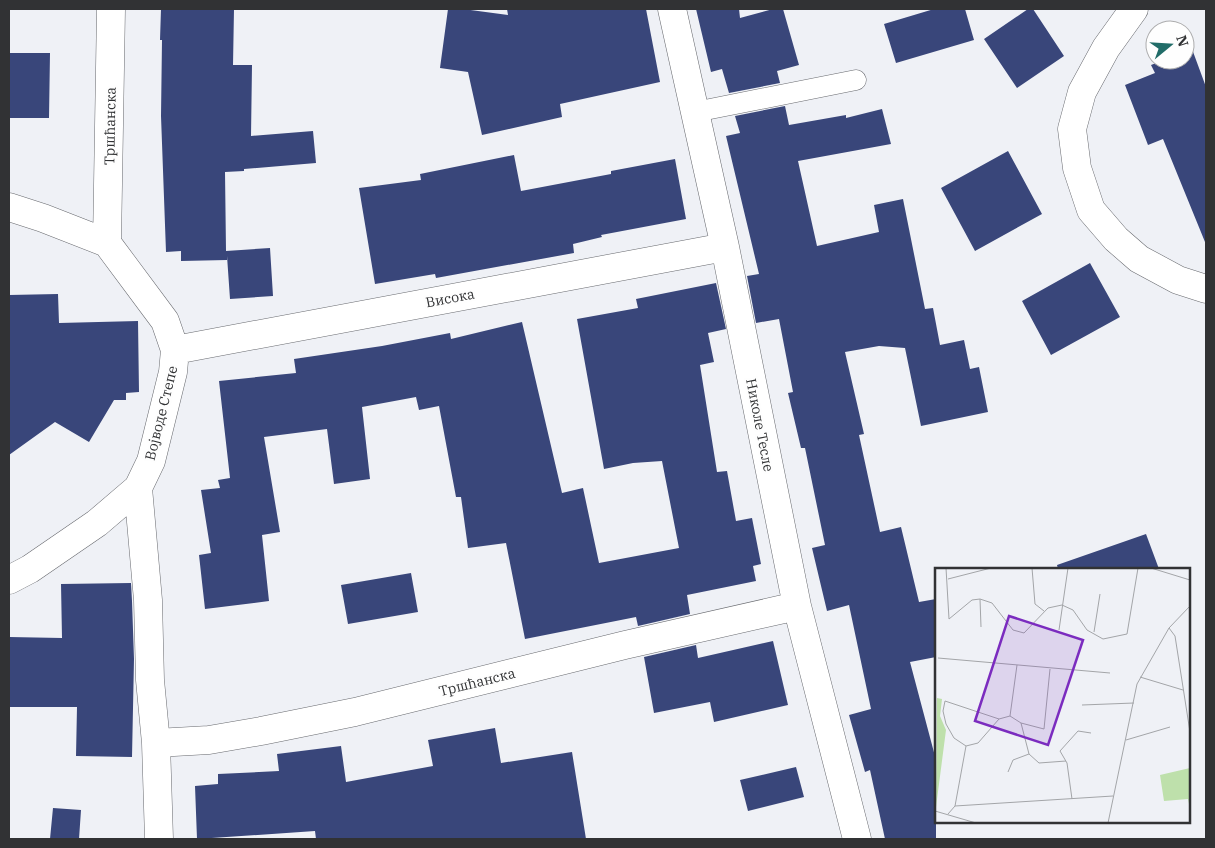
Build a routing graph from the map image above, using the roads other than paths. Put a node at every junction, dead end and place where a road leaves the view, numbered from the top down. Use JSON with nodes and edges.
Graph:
{"nodes":[{"id":1,"x":111,"y":9,"type":"edge"},
{"id":2,"x":672,"y":9,"type":"edge"},
{"id":3,"x":1134,"y":9,"type":"edge"},
{"id":4,"x":856,"y":80,"type":"dead end"},
{"id":5,"x":695,"y":112,"type":"junction"},
{"id":6,"x":9,"y":208,"type":"edge"},
{"id":7,"x":107,"y":243,"type":"junction"},
{"id":8,"x":725,"y":247,"type":"junction"},
{"id":9,"x":1206,"y":289,"type":"edge"},
{"id":10,"x":175,"y":350,"type":"junction"},
{"id":11,"x":138,"y":488,"type":"junction"},
{"id":12,"x":9,"y":580,"type":"edge"},
{"id":13,"x":796,"y":606,"type":"junction"},
{"id":14,"x":156,"y":743,"type":"junction"},
{"id":15,"x":159,"y":839,"type":"edge"},
{"id":16,"x":856,"y":839,"type":"edge"}],
"edges":[{"from":1,"to":7,"type":"street","name":"Тршћанска"},
{"from":2,"to":5,"type":"street","name":"Николе Тесле"},
{"from":3,"to":9,"type":"street"},
{"from":4,"to":5,"type":"lane"},
{"from":5,"to":8,"type":"street","name":"Николе Тесле"},
{"from":6,"to":7,"type":"street"},
{"from":7,"to":10,"type":"street","name":"Војводе Степе"},
{"from":8,"to":10,"type":"street","name":"Висока"},
{"from":8,"to":13,"type":"street","name":"Николе Тесле"},
{"from":10,"to":11,"type":"street","name":"Војводе Степе"},
{"from":11,"to":12,"type":"street","name":"Војводе Степе"},
{"from":11,"to":14,"type":"street"},
{"from":13,"to":14,"type":"street","name":"Тршћанска"},
{"from":13,"to":16,"type":"street","name":"Николе Тесле"},
{"from":14,"to":15,"type":"street"}]}
